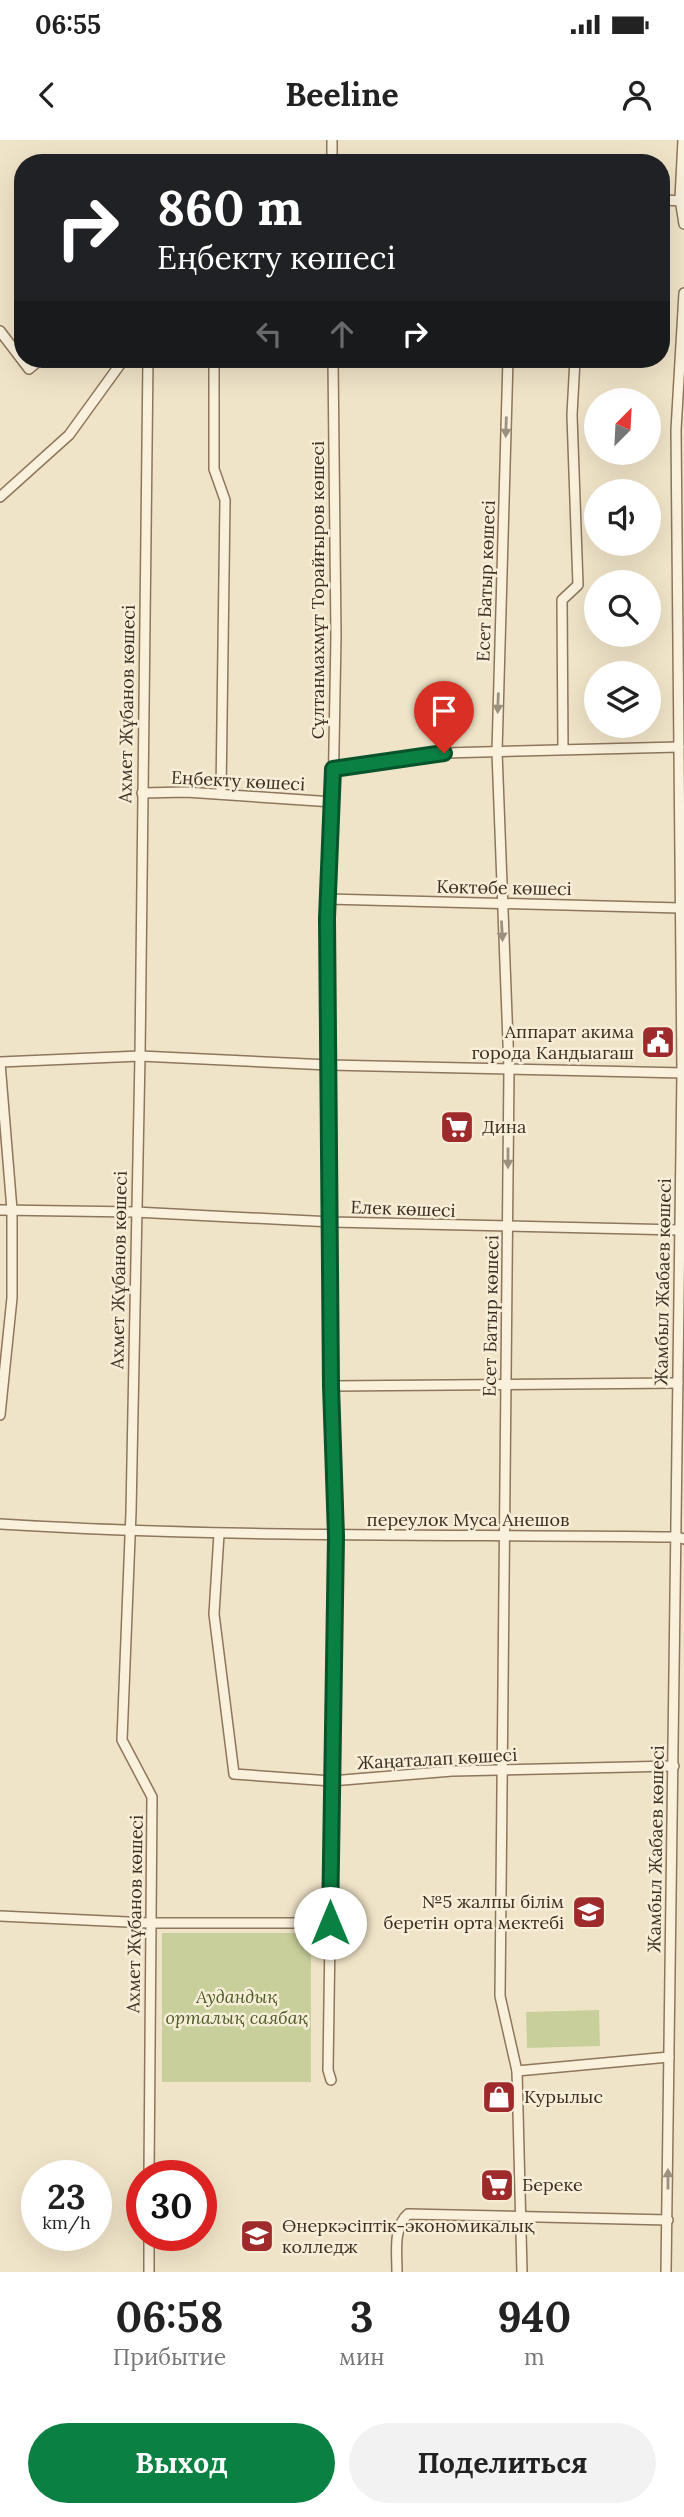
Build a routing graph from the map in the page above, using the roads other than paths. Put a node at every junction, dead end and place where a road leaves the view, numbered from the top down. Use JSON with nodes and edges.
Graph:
{"nodes":[{"id":1,"x":683,"y":140,"type":"edge"},
{"id":2,"x":682,"y":200,"type":"edge"},
{"id":3,"x":684,"y":224,"type":"edge"},
{"id":4,"x":684,"y":293,"type":"edge"},
{"id":5,"x":0,"y":331,"type":"edge"},
{"id":6,"x":14,"y":349,"type":"edge"},
{"id":7,"x":117,"y":368,"type":"edge"},
{"id":8,"x":148,"y":368,"type":"edge"},
{"id":9,"x":214,"y":368,"type":"edge"},
{"id":10,"x":333,"y":368,"type":"edge"},
{"id":11,"x":508,"y":368,"type":"edge"},
{"id":12,"x":575,"y":368,"type":"edge"},
{"id":13,"x":680,"y":430,"type":"edge"},
{"id":14,"x":0,"y":497,"type":"edge"},
{"id":15,"x":681,"y":664,"type":"edge"},
{"id":16,"x":679,"y":747,"type":"junction"},
{"id":17,"x":563,"y":749,"type":"junction"},
{"id":18,"x":497,"y":752,"type":"junction"},
{"id":19,"x":333,"y":769,"type":"junction"},
{"id":20,"x":142,"y":793,"type":"junction"},
{"id":21,"x":221,"y":794,"type":"junction"},
{"id":22,"x":333,"y":802,"type":"junction"},
{"id":23,"x":682,"y":887,"type":"edge"},
{"id":24,"x":327,"y":900,"type":"junction"},
{"id":25,"x":501,"y":905,"type":"junction"},
{"id":26,"x":680,"y":908,"type":"junction"},
{"id":27,"x":140,"y":1056,"type":"junction"},
{"id":28,"x":0,"y":1063,"type":"edge"},
{"id":29,"x":329,"y":1065,"type":"junction"},
{"id":30,"x":509,"y":1069,"type":"junction"},
{"id":31,"x":683,"y":1072,"type":"edge"},
{"id":32,"x":0,"y":1210,"type":"edge"},
{"id":33,"x":12,"y":1210,"type":"junction"},
{"id":34,"x":135,"y":1212,"type":"junction"},
{"id":35,"x":332,"y":1222,"type":"junction"},
{"id":36,"x":507,"y":1227,"type":"junction"},
{"id":37,"x":679,"y":1230,"type":"junction"},
{"id":38,"x":678,"y":1383,"type":"junction"},
{"id":39,"x":506,"y":1384,"type":"junction"},
{"id":40,"x":331,"y":1386,"type":"junction"},
{"id":41,"x":0,"y":1415,"type":"edge"},
{"id":42,"x":0,"y":1524,"type":"edge"},
{"id":43,"x":130,"y":1532,"type":"junction"},
{"id":44,"x":219,"y":1534,"type":"junction"},
{"id":45,"x":505,"y":1535,"type":"junction"},
{"id":46,"x":336,"y":1536,"type":"junction"},
{"id":47,"x":680,"y":1538,"type":"edge"},
{"id":48,"x":674,"y":1766,"type":"junction"},
{"id":49,"x":502,"y":1770,"type":"junction"},
{"id":50,"x":331,"y":1781,"type":"junction"},
{"id":51,"x":0,"y":1916,"type":"edge"},
{"id":52,"x":149,"y":1923,"type":"junction"},
{"id":53,"x":330,"y":1923,"type":"junction"},
{"id":54,"x":669,"y":2057,"type":"junction"},
{"id":55,"x":517,"y":2071,"type":"junction"},
{"id":56,"x":331,"y":2080,"type":"dead end"},
{"id":57,"x":149,"y":2160,"type":"edge"},
{"id":58,"x":520,"y":2217,"type":"junction"},
{"id":59,"x":668,"y":2220,"type":"junction"},
{"id":60,"x":149,"y":2251,"type":"edge"},
{"id":61,"x":149,"y":2272,"type":"edge"},
{"id":62,"x":397,"y":2272,"type":"edge"},
{"id":63,"x":522,"y":2272,"type":"edge"},
{"id":64,"x":666,"y":2272,"type":"edge"}],
"edges":[{"from":1,"to":2,"type":"street"},
{"from":2,"to":3,"type":"street"},
{"from":4,"to":13,"type":"street","name":"Жамбыл Жабаев көшесі"},
{"from":5,"to":6,"type":"street"},
{"from":7,"to":14,"type":"street"},
{"from":8,"to":20,"type":"street","name":"Ахмет Жұбанов көшесі"},
{"from":9,"to":21,"type":"street"},
{"from":10,"to":19,"type":"street","name":"Сұлтанмахмұт Торайғыров көшесі"},
{"from":11,"to":18,"type":"street","name":"Есет Батыр көшесі","one_way":true},
{"from":12,"to":17,"type":"street"},
{"from":13,"to":15,"type":"street","name":"Жамбыл Жабаев көшесі"},
{"from":15,"to":16,"type":"street","name":"Жамбыл Жабаев көшесі"},
{"from":16,"to":17,"type":"street"},
{"from":16,"to":23,"type":"street","name":"Жамбыл Жабаев көшесі"},
{"from":17,"to":18,"type":"street"},
{"from":18,"to":19,"type":"street"},
{"from":18,"to":25,"type":"street","name":"Есет Батыр көшесі"},
{"from":19,"to":22,"type":"street","name":"Сұлтанмахмұт Торайғыров көшесі"},
{"from":20,"to":21,"type":"street","name":"Еңбекту көшесі"},
{"from":20,"to":27,"type":"street","name":"Ахмет Жұбанов көшесі"},
{"from":21,"to":22,"type":"street","name":"Еңбекту көшесі"},
{"from":22,"to":24,"type":"street","name":"Сұлтанмахмұт Торайғыров көшесі"},
{"from":23,"to":26,"type":"street","name":"Жамбыл Жабаев көшесі"},
{"from":24,"to":25,"type":"street","name":"Көктөбе көшесі"},
{"from":24,"to":29,"type":"street","name":"Сұлтанмахмұт Торайғыров көшесі"},
{"from":25,"to":26,"type":"street","name":"Көктөбе көшесі"},
{"from":25,"to":30,"type":"street","name":"Есет Батыр көшесі","one_way":true},
{"from":26,"to":31,"type":"street","name":"Жамбыл Жабаев көшесі"},
{"from":27,"to":28,"type":"street"},
{"from":27,"to":29,"type":"street"},
{"from":27,"to":34,"type":"street","name":"Ахмет Жұбанов көшесі"},
{"from":28,"to":33,"type":"street"},
{"from":29,"to":30,"type":"street"},
{"from":29,"to":35,"type":"street","name":"Сұлтанмахмұт Торайғыров көшесі"},
{"from":30,"to":31,"type":"street"},
{"from":30,"to":36,"type":"street","name":"Есет Батыр көшесі","one_way":true},
{"from":31,"to":37,"type":"street","name":"Жамбыл Жабаев көшесі"},
{"from":32,"to":33,"type":"street","name":"Елек көшесі"},
{"from":33,"to":34,"type":"street","name":"Елек көшесі"},
{"from":33,"to":41,"type":"street"},
{"from":34,"to":35,"type":"street","name":"Елек көшесі"},
{"from":34,"to":43,"type":"street","name":"Ахмет Жұбанов көшесі"},
{"from":35,"to":36,"type":"street","name":"Елек көшесі"},
{"from":35,"to":40,"type":"street","name":"Сұлтанмахмұт Торайғыров көшесі"},
{"from":36,"to":37,"type":"street","name":"Елек көшесі"},
{"from":36,"to":39,"type":"street","name":"Есет Батыр көшесі"},
{"from":37,"to":38,"type":"street","name":"Жамбыл Жабаев көшесі"},
{"from":38,"to":39,"type":"street"},
{"from":38,"to":47,"type":"street","name":"Жамбыл Жабаев көшесі"},
{"from":39,"to":40,"type":"street"},
{"from":39,"to":45,"type":"street","name":"Есет Батыр көшесі"},
{"from":40,"to":46,"type":"street","name":"Сұлтанмахмұт Торайғыров көшесі"},
{"from":42,"to":43,"type":"street","name":"переулок Муса Анешов"},
{"from":43,"to":44,"type":"street","name":"переулок Муса Анешов"},
{"from":43,"to":52,"type":"street","name":"Ахмет Жұбанов көшесі"},
{"from":44,"to":46,"type":"street","name":"переулок Муса Анешов"},
{"from":44,"to":50,"type":"street","name":"Жаңаталап көшесі"},
{"from":45,"to":46,"type":"street","name":"переулок Муса Анешов"},
{"from":45,"to":47,"type":"street","name":"переулок Муса Анешов"},
{"from":45,"to":49,"type":"street","name":"Есет Батыр көшесі"},
{"from":46,"to":50,"type":"street","name":"Сұлтанмахмұт Торайғыров көшесі"},
{"from":47,"to":48,"type":"street","name":"Жамбыл Жабаев көшесі"},
{"from":48,"to":49,"type":"street","name":"Жаңаталап көшесі"},
{"from":48,"to":54,"type":"street","name":"Жамбыл Жабаев көшесі"},
{"from":49,"to":50,"type":"street","name":"Жаңаталап көшесі"},
{"from":49,"to":55,"type":"street","name":"Есет Батыр көшесі"},
{"from":50,"to":53,"type":"street","name":"Сұлтанмахмұт Торайғыров көшесі"},
{"from":51,"to":52,"type":"street"},
{"from":52,"to":53,"type":"street"},
{"from":52,"to":57,"type":"street","name":"Ахмет Жұбанов көшесі"},
{"from":53,"to":56,"type":"street","name":"Сұлтанмахмұт Торайғыров көшесі"},
{"from":54,"to":55,"type":"street"},
{"from":59,"to":54,"type":"street","name":"Жамбыл Жабаев көшесі","one_way":true},
{"from":55,"to":58,"type":"street","name":"Есет Батыр көшесі"},
{"from":58,"to":59,"type":"street"},
{"from":58,"to":62,"type":"street"},
{"from":58,"to":63,"type":"street","name":"Есет Батыр көшесі"},
{"from":59,"to":64,"type":"street","name":"Жамбыл Жабаев көшесі"},
{"from":60,"to":61,"type":"street"}]}
